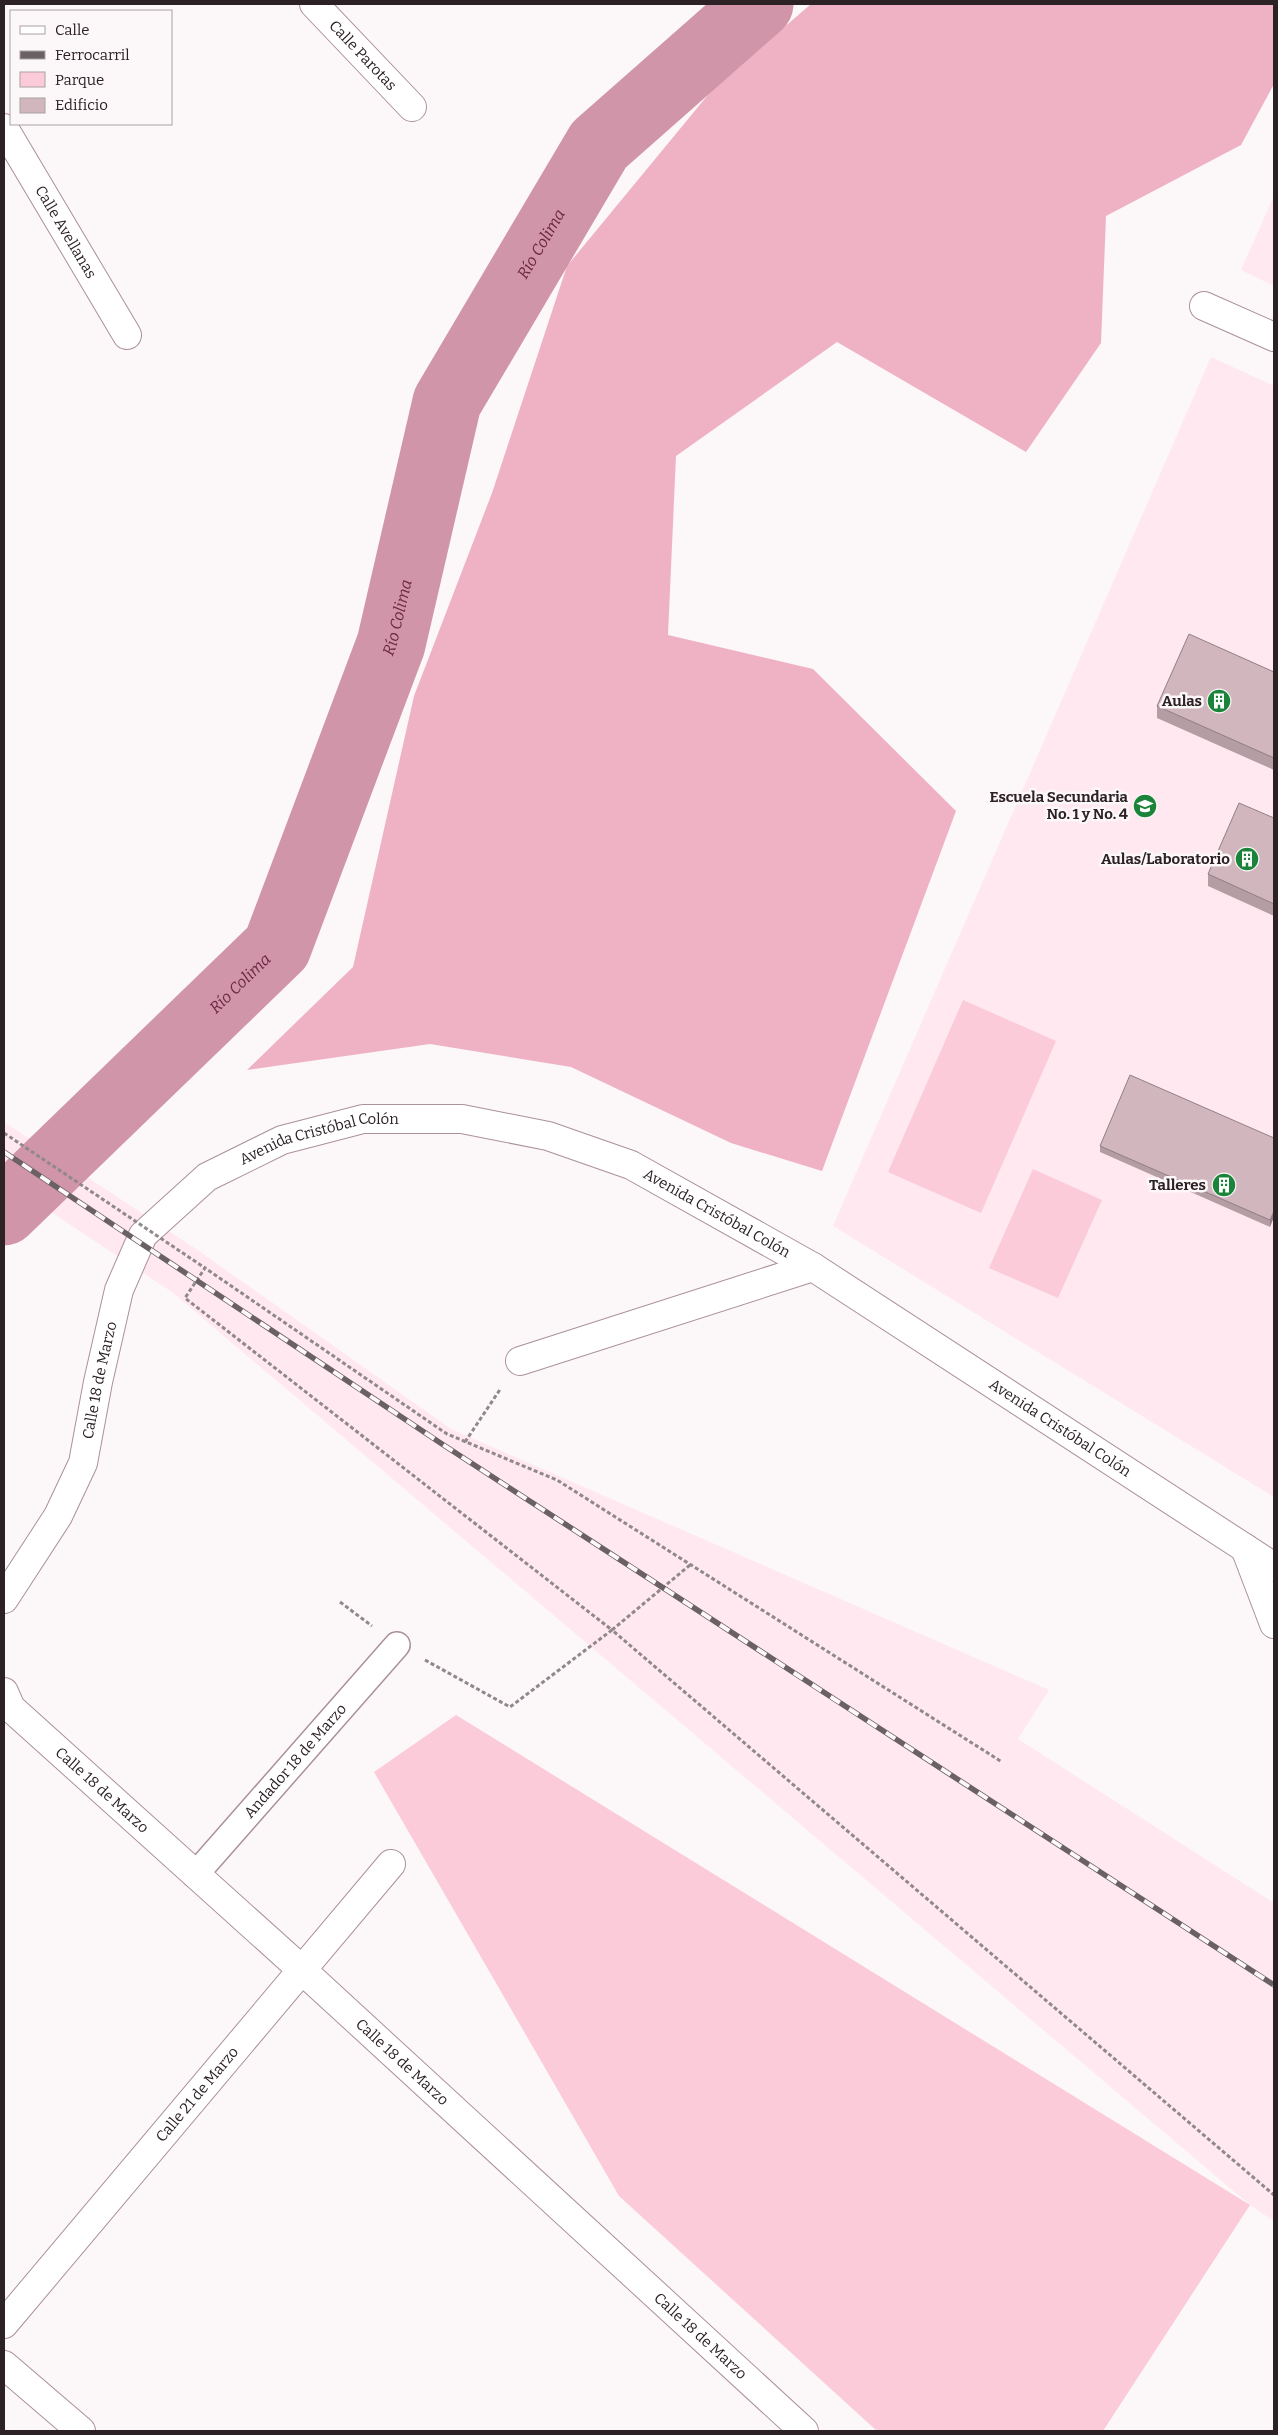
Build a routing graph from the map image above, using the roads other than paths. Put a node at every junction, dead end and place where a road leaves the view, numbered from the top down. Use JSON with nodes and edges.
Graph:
{"nodes":[{"id":1,"x":314,"y":4,"type":"edge"},
{"id":2,"x":412,"y":108,"type":"dead end"},
{"id":3,"x":4,"y":128,"type":"edge"},
{"id":4,"x":1204,"y":306,"type":"dead end"},
{"id":5,"x":127,"y":335,"type":"dead end"},
{"id":6,"x":1274,"y":337,"type":"edge"},
{"id":7,"x":143,"y":1235,"type":"joint"},
{"id":8,"x":813,"y":1267,"type":"junction"},
{"id":9,"x":520,"y":1361,"type":"road end"},
{"id":10,"x":1245,"y":1548,"type":"junction"},
{"id":11,"x":1274,"y":1549,"type":"edge"},
{"id":12,"x":1274,"y":1567,"type":"edge"},
{"id":13,"x":4,"y":1599,"type":"edge"},
{"id":14,"x":1274,"y":1624,"type":"edge"},
{"id":15,"x":397,"y":1645,"type":"road end"},
{"id":16,"x":4,"y":1692,"type":"edge"},
{"id":17,"x":391,"y":1864,"type":"dead end"},
{"id":18,"x":195,"y":1875,"type":"junction"},
{"id":19,"x":302,"y":1970,"type":"junction"},
{"id":20,"x":4,"y":2324,"type":"edge"},
{"id":21,"x":4,"y":2365,"type":"edge"},
{"id":22,"x":81,"y":2431,"type":"edge"},
{"id":23,"x":804,"y":2431,"type":"edge"}],
"edges":[{"from":1,"to":2,"type":"street","name":"Calle Parotas"},
{"from":3,"to":5,"type":"street","name":"Calle Avellanas"},
{"from":4,"to":6,"type":"street"},
{"from":7,"to":8,"type":"street","name":"Avenida Cristóbal Colón"},
{"from":7,"to":13,"type":"street","name":"Calle 18 de Marzo"},
{"from":8,"to":9,"type":"street"},
{"from":8,"to":10,"type":"street","name":"Avenida Cristóbal Colón"},
{"from":10,"to":11,"type":"street"},
{"from":10,"to":12,"type":"street","name":"Avenida Cristóbal Colón"},
{"from":10,"to":14,"type":"street"},
{"from":15,"to":18,"type":"street","name":"Andador 18 de Marzo"},
{"from":16,"to":18,"type":"street","name":"Calle 18 de Marzo"},
{"from":17,"to":19,"type":"street","name":"Calle 21 de Marzo"},
{"from":18,"to":19,"type":"street","name":"Calle 18 de Marzo"},
{"from":19,"to":20,"type":"street","name":"Calle 21 de Marzo"},
{"from":19,"to":23,"type":"street","name":"Calle 18 de Marzo"},
{"from":21,"to":22,"type":"street"}]}
